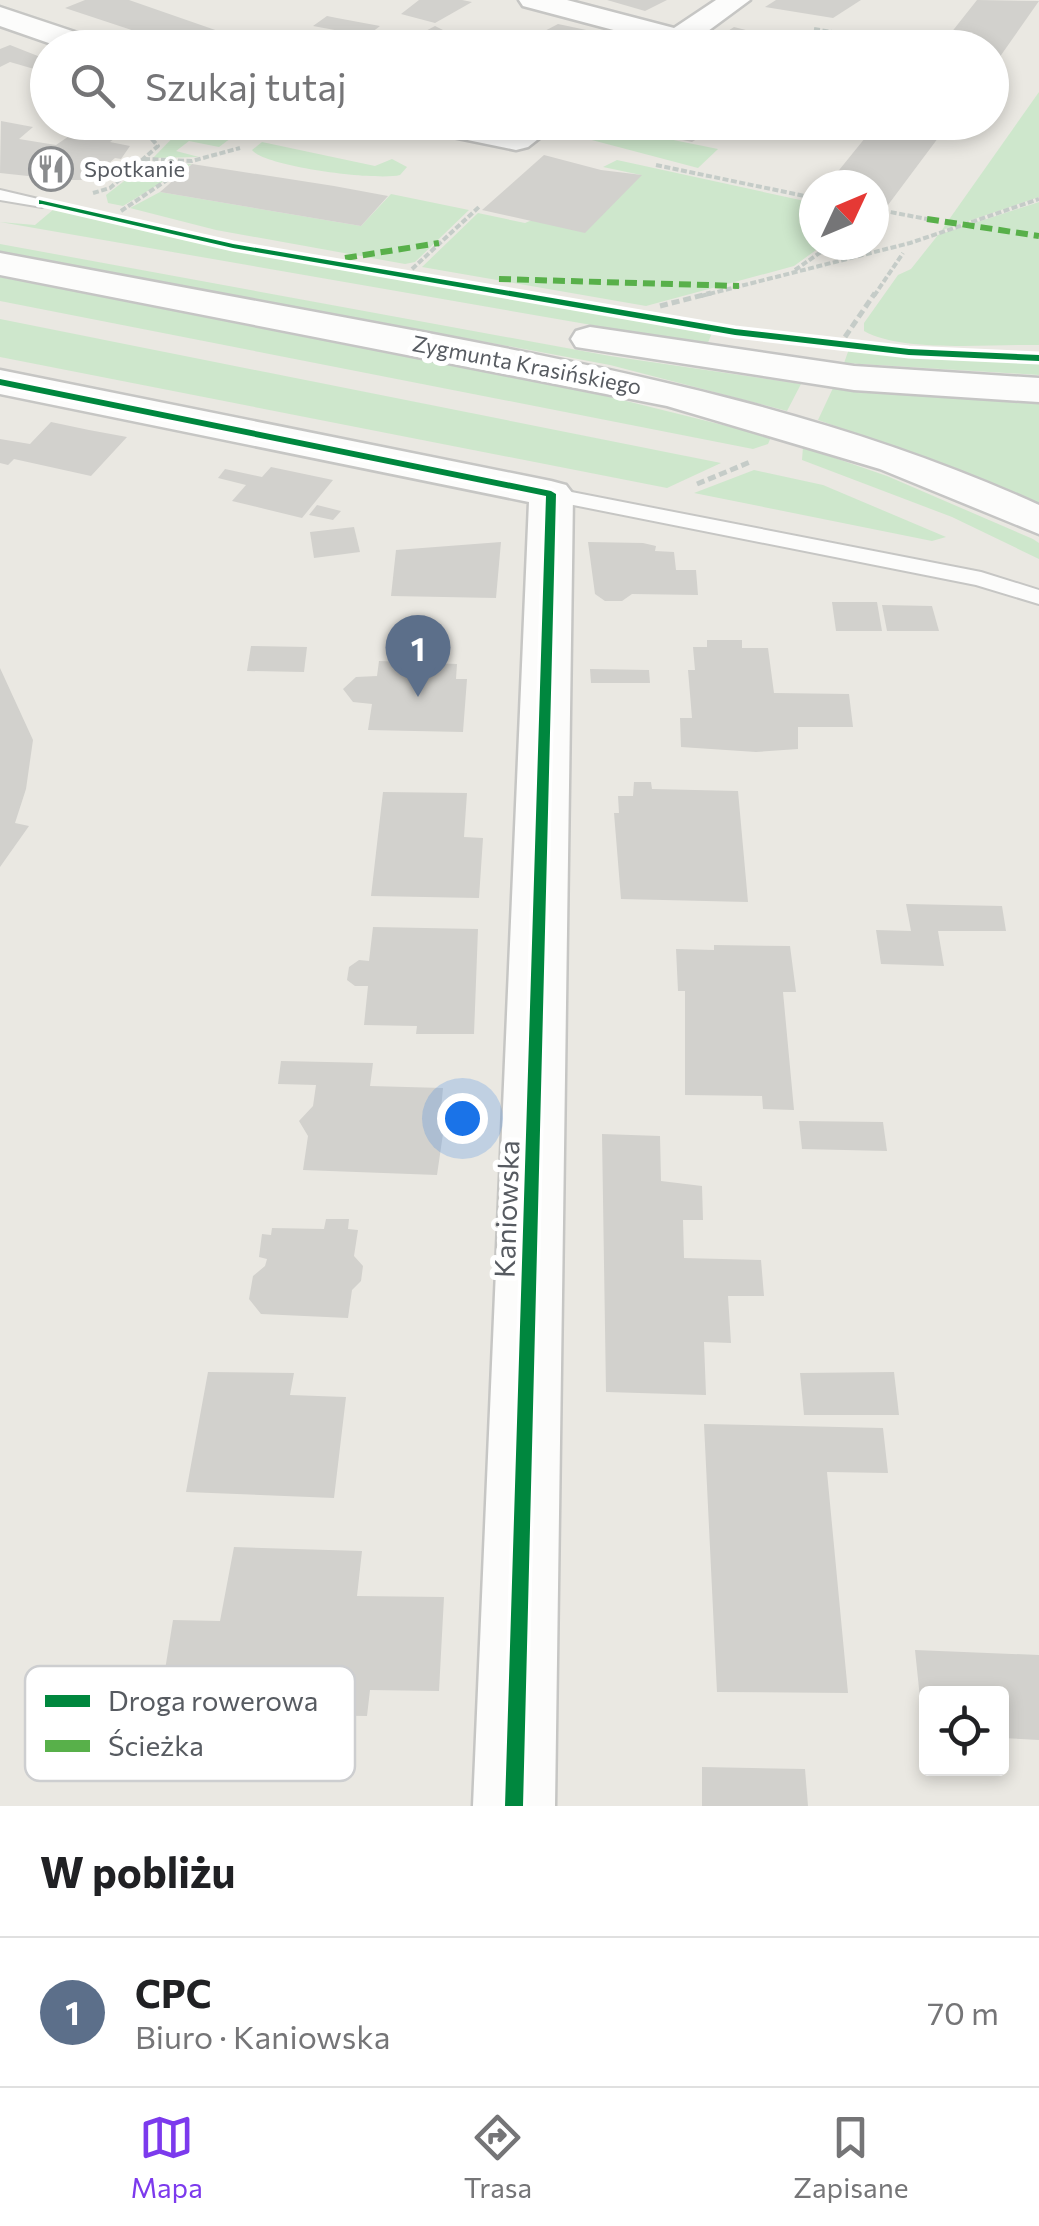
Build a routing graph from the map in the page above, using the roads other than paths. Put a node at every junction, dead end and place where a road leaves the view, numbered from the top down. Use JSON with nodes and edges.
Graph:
{"nodes":[{"id":1,"x":533,"y":0,"type":"edge"},
{"id":2,"x":736,"y":0,"type":"edge"},
{"id":3,"x":0,"y":16,"type":"edge"},
{"id":4,"x":41,"y":30,"type":"edge"},
{"id":5,"x":629,"y":30,"type":"edge"},
{"id":6,"x":691,"y":30,"type":"edge"},
{"id":7,"x":0,"y":195,"type":"edge"},
{"id":8,"x":42,"y":202,"type":"road end"},
{"id":9,"x":0,"y":234,"type":"edge"},
{"id":10,"x":0,"y":264,"type":"edge"},
{"id":11,"x":0,"y":382,"type":"edge"},
{"id":12,"x":1039,"y":390,"type":"edge"},
{"id":13,"x":551,"y":494,"type":"junction"},
{"id":14,"x":1039,"y":521,"type":"edge"},
{"id":15,"x":1039,"y":597,"type":"edge"},
{"id":16,"x":514,"y":1806,"type":"edge"}],
"edges":[{"from":1,"to":5,"type":"street"},
{"from":2,"to":6,"type":"street"},
{"from":3,"to":4,"type":"street"},
{"from":7,"to":8,"type":"lane"},
{"from":9,"to":12,"type":"street","name":"Zygmunta Krasińskiego"},
{"from":10,"to":14,"type":"street","name":"Zygmunta Krasińskiego"},
{"from":11,"to":13,"type":"street"},
{"from":13,"to":15,"type":"lane"},
{"from":13,"to":16,"type":"street","name":"Kaniowska"}]}
